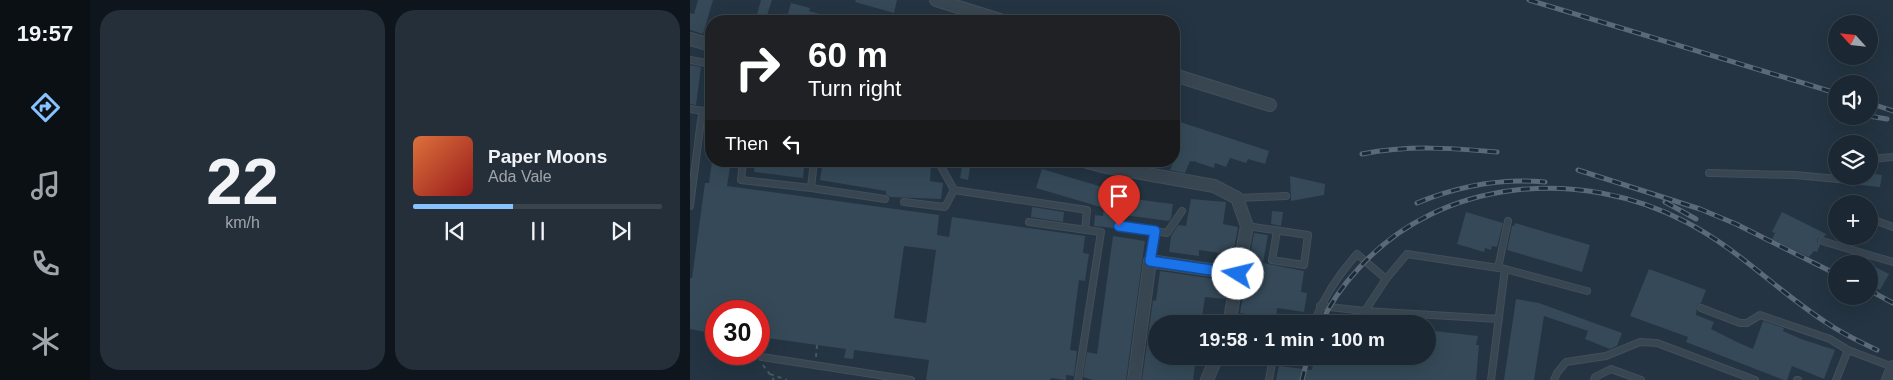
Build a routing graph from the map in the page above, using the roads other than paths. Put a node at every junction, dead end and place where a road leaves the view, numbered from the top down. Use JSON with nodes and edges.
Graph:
{"nodes":[{"id":1,"x":936,"y":0,"type":"edge"},
{"id":2,"x":984,"y":15,"type":"edge"},
{"id":3,"x":690,"y":39,"type":"edge"},
{"id":4,"x":705,"y":44,"type":"edge"},
{"id":5,"x":690,"y":60,"type":"edge"},
{"id":6,"x":705,"y":63,"type":"edge"},
{"id":7,"x":1180,"y":77,"type":"edge"},
{"id":8,"x":1270,"y":105,"type":"dead end"},
{"id":9,"x":690,"y":109,"type":"edge"},
{"id":10,"x":703,"y":111,"type":"joint"},
{"id":11,"x":1893,"y":157,"type":"edge"},
{"id":12,"x":1878,"y":158,"type":"edge"},
{"id":13,"x":742,"y":167,"type":"edge"},
{"id":14,"x":813,"y":167,"type":"edge"},
{"id":15,"x":941,"y":167,"type":"edge"},
{"id":16,"x":1121,"y":167,"type":"edge"},
{"id":17,"x":1709,"y":173,"type":"dead end"},
{"id":18,"x":1828,"y":178,"type":"edge"},
{"id":19,"x":811,"y":188,"type":"junction"},
{"id":20,"x":954,"y":190,"type":"junction"},
{"id":21,"x":1286,"y":196,"type":"dead end"},
{"id":22,"x":1237,"y":198,"type":"junction"},
{"id":23,"x":885,"y":199,"type":"dead end"},
{"id":24,"x":904,"y":202,"type":"dead end"},
{"id":25,"x":690,"y":206,"type":"edge"},
{"id":26,"x":1182,"y":211,"type":"dead end"},
{"id":27,"x":1878,"y":221,"type":"edge"},
{"id":28,"x":1029,"y":222,"type":"dead end"},
{"id":29,"x":1508,"y":222,"type":"dead end"},
{"id":30,"x":1119,"y":226,"type":"dead end"},
{"id":31,"x":1247,"y":226,"type":"junction"},
{"id":32,"x":1893,"y":227,"type":"edge"},
{"id":33,"x":1085,"y":230,"type":"junction"},
{"id":34,"x":1277,"y":230,"type":"junction"},
{"id":35,"x":1155,"y":231,"type":"junction"},
{"id":36,"x":1822,"y":241,"type":"dead end"},
{"id":37,"x":1150,"y":261,"type":"junction"},
{"id":38,"x":1893,"y":262,"type":"edge"},
{"id":39,"x":1498,"y":268,"type":"junction"},
{"id":40,"x":1506,"y":269,"type":"junction"},
{"id":41,"x":1238,"y":274,"type":"junction"},
{"id":42,"x":1386,"y":279,"type":"junction"},
{"id":43,"x":1587,"y":291,"type":"dead end"},
{"id":44,"x":1320,"y":306,"type":"junction"},
{"id":45,"x":1701,"y":308,"type":"dead end"},
{"id":46,"x":1366,"y":311,"type":"junction"},
{"id":47,"x":1231,"y":315,"type":"edge"},
{"id":48,"x":1316,"y":315,"type":"edge"},
{"id":49,"x":1499,"y":319,"type":"junction"},
{"id":50,"x":1848,"y":350,"type":"junction"},
{"id":51,"x":770,"y":361,"type":"edge"},
{"id":52,"x":1213,"y":365,"type":"edge"},
{"id":53,"x":1272,"y":365,"type":"edge"},
{"id":54,"x":1892,"y":372,"type":"edge"},
{"id":55,"x":911,"y":380,"type":"edge"},
{"id":56,"x":1078,"y":380,"type":"edge"},
{"id":57,"x":1134,"y":380,"type":"edge"},
{"id":58,"x":1207,"y":380,"type":"edge"},
{"id":59,"x":1269,"y":380,"type":"edge"},
{"id":60,"x":1490,"y":380,"type":"edge"},
{"id":61,"x":1554,"y":380,"type":"edge"},
{"id":62,"x":1594,"y":380,"type":"edge"},
{"id":63,"x":1641,"y":380,"type":"edge"},
{"id":64,"x":1755,"y":380,"type":"edge"},
{"id":65,"x":1836,"y":380,"type":"edge"}],
"edges":[{"from":1,"to":2,"type":"street"},
{"from":3,"to":4,"type":"street"},
{"from":5,"to":6,"type":"lane"},
{"from":7,"to":8,"type":"street"},
{"from":9,"to":10,"type":"lane"},
{"from":10,"to":25,"type":"lane"},
{"from":11,"to":12,"type":"lane"},
{"from":13,"to":19,"type":"lane"},
{"from":14,"to":19,"type":"lane"},
{"from":15,"to":20,"type":"lane"},
{"from":16,"to":22,"type":"street"},
{"from":17,"to":18,"type":"lane"},
{"from":19,"to":23,"type":"lane"},
{"from":20,"to":24,"type":"lane"},
{"from":20,"to":33,"type":"lane"},
{"from":21,"to":22,"type":"lane"},
{"from":22,"to":31,"type":"street"},
{"from":26,"to":35,"type":"lane"},
{"from":27,"to":32,"type":"lane"},
{"from":28,"to":33,"type":"lane"},
{"from":29,"to":39,"type":"lane"},
{"from":30,"to":35,"type":"lane"},
{"from":31,"to":34,"type":"lane"},
{"from":31,"to":41,"type":"street"},
{"from":33,"to":56,"type":"lane"},
{"from":34,"to":34,"type":"lane"},
{"from":35,"to":37,"type":"lane"},
{"from":36,"to":38,"type":"lane"},
{"from":37,"to":41,"type":"street"},
{"from":37,"to":57,"type":"street"},
{"from":39,"to":40,"type":"lane"},
{"from":39,"to":42,"type":"lane"},
{"from":40,"to":43,"type":"lane"},
{"from":40,"to":49,"type":"lane"},
{"from":41,"to":47,"type":"street"},
{"from":42,"to":44,"type":"lane"},
{"from":42,"to":46,"type":"lane"},
{"from":44,"to":46,"type":"lane"},
{"from":44,"to":48,"type":"lane"},
{"from":45,"to":50,"type":"lane"},
{"from":46,"to":49,"type":"lane"},
{"from":49,"to":60,"type":"lane"},
{"from":50,"to":54,"type":"lane"},
{"from":50,"to":65,"type":"lane"},
{"from":51,"to":55,"type":"lane"},
{"from":52,"to":58,"type":"street"},
{"from":53,"to":59,"type":"lane"},
{"from":61,"to":64,"type":"lane"},
{"from":62,"to":63,"type":"lane"}]}
